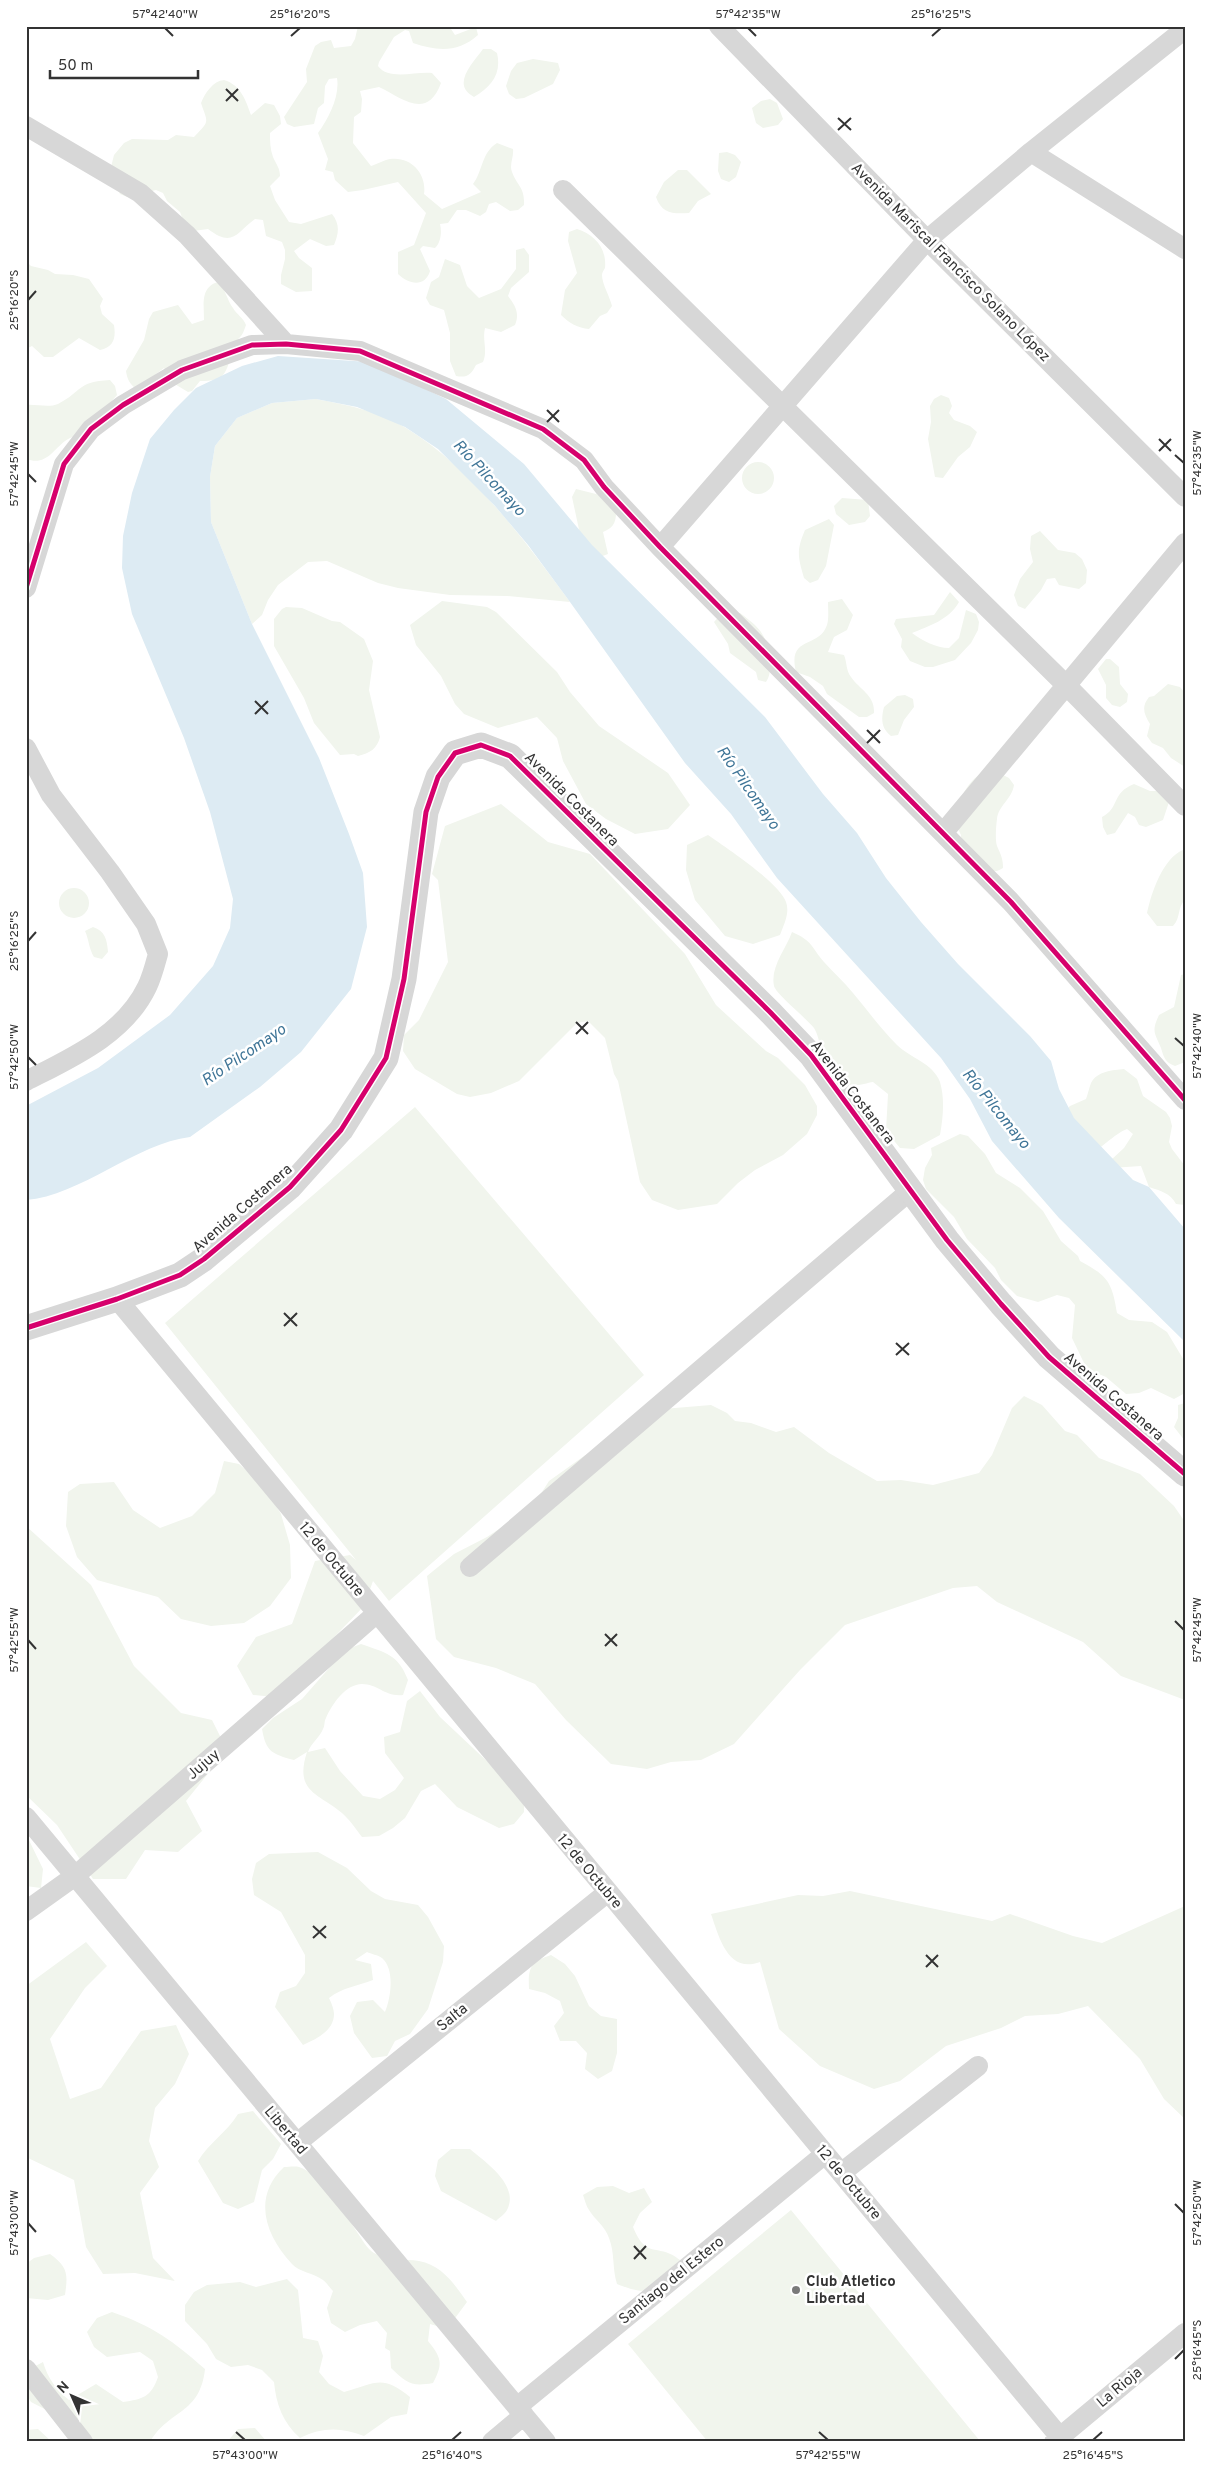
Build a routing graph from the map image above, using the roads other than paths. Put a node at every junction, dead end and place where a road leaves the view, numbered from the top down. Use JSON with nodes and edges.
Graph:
{"nodes":[{"id":1,"x":719,"y":26,"type":"edge"},
{"id":2,"x":1185,"y":29,"type":"edge"},
{"id":3,"x":26,"y":126,"type":"edge"},
{"id":4,"x":1031,"y":152,"type":"junction"},
{"id":5,"x":563,"y":190,"type":"dead end"},
{"id":6,"x":927,"y":240,"type":"junction"},
{"id":7,"x":1185,"y":249,"type":"edge"},
{"id":8,"x":286,"y":344,"type":"junction"},
{"id":9,"x":782,"y":406,"type":"junction"},
{"id":10,"x":1185,"y":496,"type":"edge"},
{"id":11,"x":1185,"y":543,"type":"edge"},
{"id":12,"x":660,"y":547,"type":"junction"},
{"id":13,"x":26,"y":588,"type":"edge"},
{"id":14,"x":1066,"y":685,"type":"junction"},
{"id":15,"x":26,"y":748,"type":"edge"},
{"id":16,"x":1185,"y":806,"type":"edge"},
{"id":17,"x":944,"y":833,"type":"junction"},
{"id":18,"x":26,"y":1081,"type":"edge"},
{"id":19,"x":1185,"y":1100,"type":"edge"},
{"id":20,"x":911,"y":1190,"type":"junction"},
{"id":21,"x":117,"y":1299,"type":"junction"},
{"id":22,"x":26,"y":1328,"type":"edge"},
{"id":23,"x":1185,"y":1474,"type":"edge"},
{"id":24,"x":470,"y":1567,"type":"dead end"},
{"id":25,"x":377,"y":1613,"type":"junction"},
{"id":26,"x":26,"y":1817,"type":"edge"},
{"id":27,"x":75,"y":1876,"type":"junction"},
{"id":28,"x":608,"y":1892,"type":"junction"},
{"id":29,"x":26,"y":1911,"type":"edge"},
{"id":30,"x":978,"y":2066,"type":"dead end"},
{"id":31,"x":297,"y":2143,"type":"junction"},
{"id":32,"x":825,"y":2154,"type":"junction"},
{"id":33,"x":841,"y":2172,"type":"junction"},
{"id":34,"x":1185,"y":2333,"type":"edge"},
{"id":35,"x":26,"y":2369,"type":"edge"},
{"id":36,"x":521,"y":2411,"type":"junction"},
{"id":37,"x":1059,"y":2440,"type":"edge"},
{"id":38,"x":83,"y":2442,"type":"edge"},
{"id":39,"x":492,"y":2442,"type":"edge"},
{"id":40,"x":546,"y":2442,"type":"edge"}],
"edges":[{"from":1,"to":6,"type":"street","name":"Avenida Mariscal Francisco Solano López"},
{"from":2,"to":4,"type":"street"},
{"from":3,"to":8,"type":"street"},
{"from":4,"to":6,"type":"street"},
{"from":4,"to":7,"type":"street"},
{"from":5,"to":9,"type":"street"},
{"from":6,"to":9,"type":"street"},
{"from":6,"to":10,"type":"street","name":"Avenida Mariscal Francisco Solano López"},
{"from":8,"to":12,"type":"street"},
{"from":8,"to":13,"type":"street"},
{"from":9,"to":12,"type":"street"},
{"from":9,"to":14,"type":"street"},
{"from":11,"to":14,"type":"street"},
{"from":12,"to":17,"type":"street"},
{"from":14,"to":16,"type":"street"},
{"from":14,"to":17,"type":"street"},
{"from":15,"to":18,"type":"street"},
{"from":17,"to":19,"type":"street"},
{"from":20,"to":21,"type":"street","name":"Avenida Costanera"},
{"from":20,"to":23,"type":"street","name":"Avenida Costanera"},
{"from":20,"to":24,"type":"street"},
{"from":21,"to":22,"type":"street","name":"Avenida Costanera"},
{"from":21,"to":25,"type":"street","name":"12 de Octubre"},
{"from":25,"to":27,"type":"street","name":"Jujuy"},
{"from":25,"to":28,"type":"street","name":"12 de Octubre"},
{"from":26,"to":27,"type":"street","name":"Libertad"},
{"from":27,"to":29,"type":"street","name":"Jujuy"},
{"from":27,"to":31,"type":"street","name":"Libertad"},
{"from":28,"to":31,"type":"street","name":"Salta"},
{"from":28,"to":32,"type":"street","name":"12 de Octubre"},
{"from":30,"to":33,"type":"street"},
{"from":31,"to":36,"type":"street","name":"Libertad"},
{"from":32,"to":33,"type":"street","name":"12 de Octubre"},
{"from":32,"to":36,"type":"street","name":"Santiago del Estero"},
{"from":33,"to":37,"type":"street","name":"12 de Octubre"},
{"from":34,"to":37,"type":"street","name":"La Rioja"},
{"from":35,"to":38,"type":"street"},
{"from":36,"to":39,"type":"street","name":"Santiago del Estero"},
{"from":36,"to":40,"type":"street","name":"Libertad"}]}
